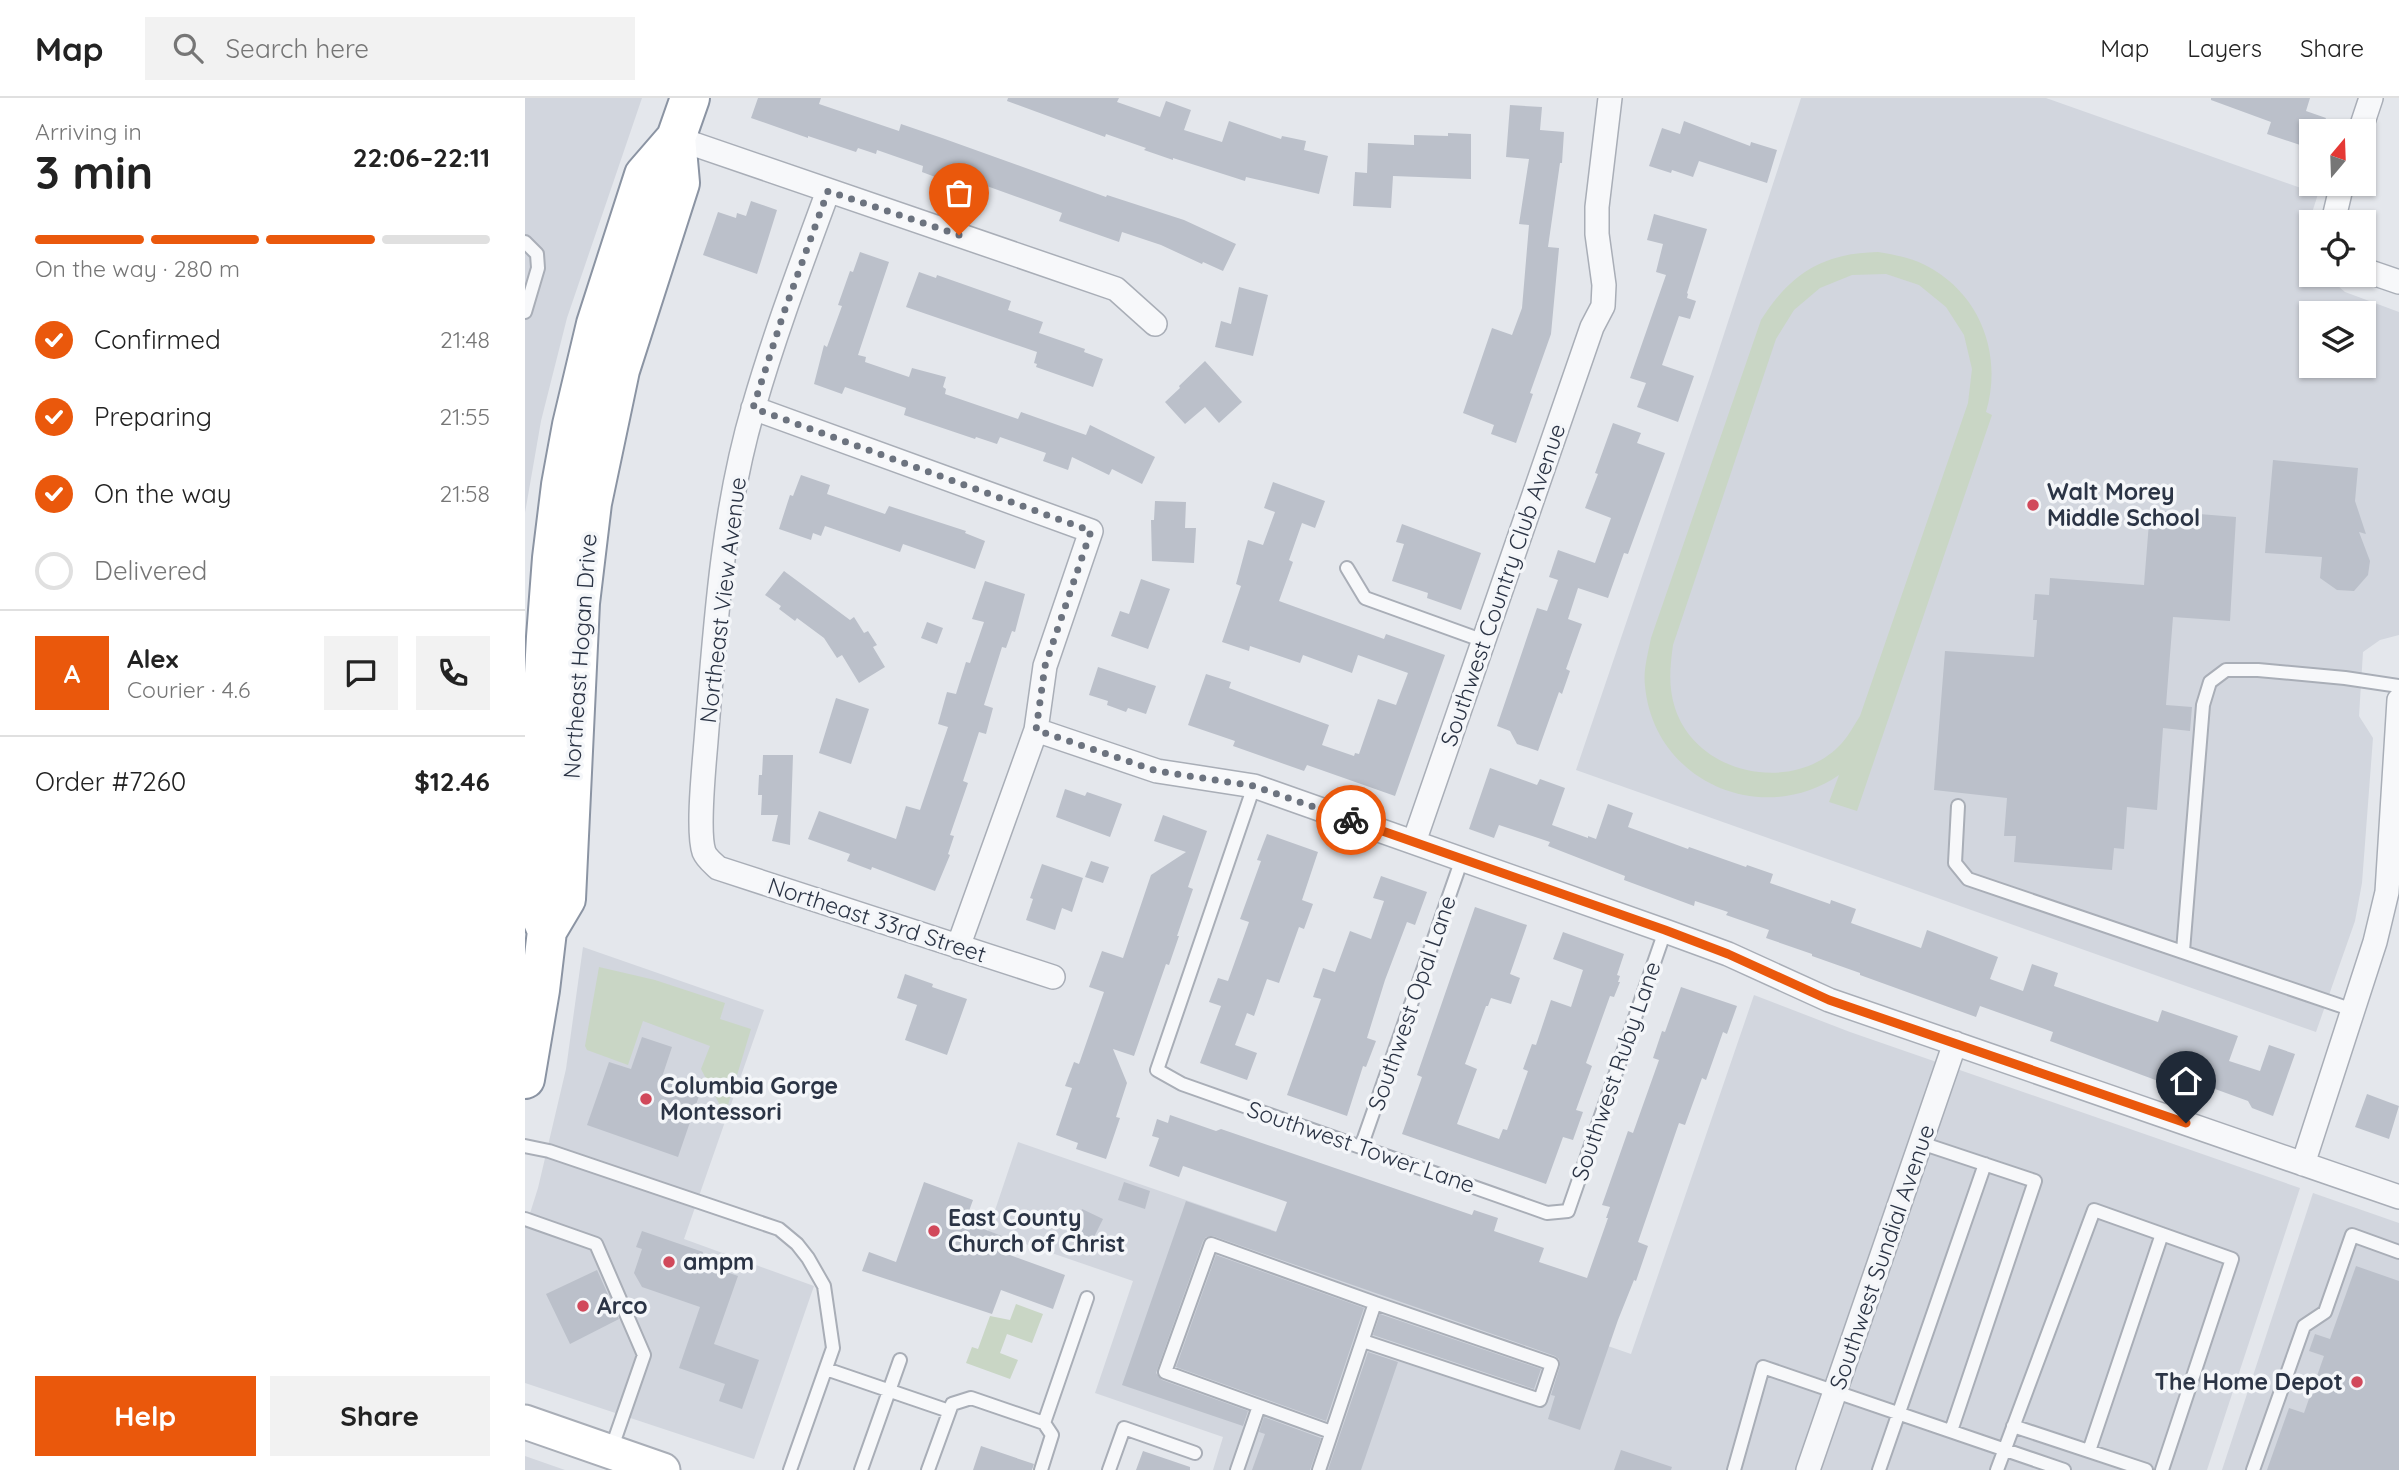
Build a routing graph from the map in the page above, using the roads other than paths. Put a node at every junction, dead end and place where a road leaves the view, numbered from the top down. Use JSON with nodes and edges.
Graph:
{"nodes":[{"id":1,"x":689,"y":98,"type":"edge"},
{"id":2,"x":1610,"y":98,"type":"edge"},
{"id":3,"x":2371,"y":98,"type":"edge"},
{"id":4,"x":2364,"y":119,"type":"edge"},
{"id":5,"x":676,"y":138,"type":"junction"},
{"id":6,"x":828,"y":191,"type":"junction"},
{"id":7,"x":525,"y":242,"type":"edge"},
{"id":8,"x":2376,"y":274,"type":"edge"},
{"id":9,"x":2399,"y":282,"type":"edge"},
{"id":10,"x":525,"y":312,"type":"edge"},
{"id":11,"x":1155,"y":324,"type":"dead end"},
{"id":12,"x":753,"y":408,"type":"junction"},
{"id":13,"x":1347,"y":568,"type":"dead end"},
{"id":14,"x":1484,"y":641,"type":"junction"},
{"id":15,"x":2399,"y":686,"type":"edge"},
{"id":16,"x":2399,"y":700,"type":"edge"},
{"id":17,"x":1036,"y":730,"type":"junction"},
{"id":18,"x":545,"y":770,"type":"edge"},
{"id":19,"x":1254,"y":786,"type":"junction"},
{"id":20,"x":1958,"y":806,"type":"dead end"},
{"id":21,"x":1414,"y":842,"type":"junction"},
{"id":22,"x":705,"y":856,"type":"joint"},
{"id":23,"x":1462,"y":859,"type":"junction"},
{"id":24,"x":1665,"y":930,"type":"junction"},
{"id":25,"x":958,"y":947,"type":"junction"},
{"id":26,"x":2183,"y":951,"type":"junction"},
{"id":27,"x":1053,"y":977,"type":"dead end"},
{"id":28,"x":2353,"y":1010,"type":"junction"},
{"id":29,"x":1955,"y":1043,"type":"junction"},
{"id":30,"x":525,"y":1079,"type":"edge"},
{"id":31,"x":1921,"y":1143,"type":"junction"},
{"id":32,"x":525,"y":1146,"type":"edge"},
{"id":33,"x":1361,"y":1147,"type":"junction"},
{"id":34,"x":1985,"y":1164,"type":"junction"},
{"id":35,"x":2303,"y":1164,"type":"junction"},
{"id":36,"x":2399,"y":1197,"type":"edge"},
{"id":37,"x":1568,"y":1210,"type":"joint"},
{"id":38,"x":525,"y":1219,"type":"edge"},
{"id":39,"x":2162,"y":1234,"type":"junction"},
{"id":40,"x":2399,"y":1252,"type":"edge"},
{"id":41,"x":1087,"y":1298,"type":"dead end"},
{"id":42,"x":1375,"y":1303,"type":"junction"},
{"id":43,"x":1363,"y":1341,"type":"junction"},
{"id":44,"x":900,"y":1360,"type":"dead end"},
{"id":45,"x":826,"y":1369,"type":"junction"},
{"id":46,"x":889,"y":1391,"type":"junction"},
{"id":47,"x":1836,"y":1391,"type":"junction"},
{"id":48,"x":1259,"y":1406,"type":"junction"},
{"id":49,"x":949,"y":1411,"type":"junction"},
{"id":50,"x":1899,"y":1413,"type":"junction"},
{"id":51,"x":525,"y":1422,"type":"edge"},
{"id":52,"x":1044,"y":1423,"type":"junction"},
{"id":53,"x":2014,"y":1426,"type":"junction"},
{"id":54,"x":1951,"y":1431,"type":"junction"},
{"id":55,"x":1331,"y":1432,"type":"junction"},
{"id":56,"x":2005,"y":1450,"type":"junction"},
{"id":57,"x":2089,"y":1451,"type":"junction"},
{"id":58,"x":610,"y":1452,"type":"junction"},
{"id":59,"x":1195,"y":1453,"type":"dead end"},
{"id":60,"x":657,"y":1469,"type":"edge"},
{"id":61,"x":790,"y":1470,"type":"edge"},
{"id":62,"x":861,"y":1470,"type":"edge"},
{"id":63,"x":929,"y":1470,"type":"edge"},
{"id":64,"x":1041,"y":1470,"type":"edge"},
{"id":65,"x":1108,"y":1470,"type":"edge"},
{"id":66,"x":1237,"y":1470,"type":"edge"},
{"id":67,"x":1318,"y":1470,"type":"edge"},
{"id":68,"x":1734,"y":1470,"type":"edge"},
{"id":69,"x":1808,"y":1470,"type":"edge"},
{"id":70,"x":1880,"y":1470,"type":"edge"},
{"id":71,"x":1997,"y":1470,"type":"edge"},
{"id":72,"x":2064,"y":1470,"type":"edge"},
{"id":73,"x":2146,"y":1470,"type":"edge"},
{"id":74,"x":2162,"y":1470,"type":"edge"},
{"id":75,"x":2253,"y":1470,"type":"edge"}],
"edges":[{"from":1,"to":5,"type":"highway","name":"Northeast Hogan Drive"},
{"from":2,"to":14,"type":"street","name":"Southwest Country Club Avenue"},
{"from":3,"to":4,"type":"street"},
{"from":5,"to":6,"type":"street"},
{"from":5,"to":18,"type":"highway","name":"Northeast Hogan Drive"},
{"from":5,"to":18,"type":"highway","name":"Northeast Hogan Drive"},
{"from":6,"to":11,"type":"street"},
{"from":6,"to":12,"type":"street","name":"Northeast View Avenue"},
{"from":7,"to":10,"type":"lane"},
{"from":8,"to":9,"type":"street"},
{"from":12,"to":17,"type":"street"},
{"from":12,"to":22,"type":"street","name":"Northeast View Avenue"},
{"from":13,"to":14,"type":"lane"},
{"from":14,"to":21,"type":"street","name":"Southwest Country Club Avenue"},
{"from":15,"to":26,"type":"lane"},
{"from":16,"to":28,"type":"street"},
{"from":17,"to":19,"type":"street"},
{"from":17,"to":25,"type":"street"},
{"from":18,"to":30,"type":"highway","name":"Northeast Hogan Drive"},
{"from":19,"to":21,"type":"street"},
{"from":19,"to":33,"type":"lane","name":"Southwest Tower Lane"},
{"from":20,"to":26,"type":"lane"},
{"from":21,"to":23,"type":"street"},
{"from":22,"to":25,"type":"street","name":"Northeast 33rd Street"},
{"from":23,"to":24,"type":"street"},
{"from":23,"to":33,"type":"lane","name":"Southwest Opal Lane"},
{"from":24,"to":29,"type":"street"},
{"from":24,"to":37,"type":"lane","name":"Southwest Ruby Lane"},
{"from":25,"to":27,"type":"street","name":"Northeast 33rd Street"},
{"from":26,"to":28,"type":"lane"},
{"from":28,"to":35,"type":"street"},
{"from":29,"to":31,"type":"street","name":"Southwest Sundial Avenue"},
{"from":29,"to":35,"type":"street"},
{"from":31,"to":34,"type":"lane"},
{"from":31,"to":47,"type":"street","name":"Southwest Sundial Avenue"},
{"from":32,"to":45,"type":"lane"},
{"from":33,"to":37,"type":"lane","name":"Southwest Tower Lane"},
{"from":34,"to":50,"type":"lane"},
{"from":34,"to":54,"type":"lane"},
{"from":35,"to":36,"type":"street"},
{"from":38,"to":58,"type":"lane"},
{"from":39,"to":53,"type":"lane"},
{"from":39,"to":57,"type":"lane"},
{"from":39,"to":74,"type":"lane"},
{"from":40,"to":75,"type":"lane"},
{"from":41,"to":52,"type":"lane"},
{"from":42,"to":43,"type":"lane"},
{"from":42,"to":43,"type":"lane"},
{"from":42,"to":48,"type":"lane"},
{"from":43,"to":55,"type":"lane"},
{"from":44,"to":46,"type":"lane"},
{"from":45,"to":46,"type":"lane"},
{"from":45,"to":61,"type":"lane"},
{"from":46,"to":49,"type":"lane"},
{"from":46,"to":62,"type":"lane"},
{"from":47,"to":50,"type":"lane"},
{"from":47,"to":68,"type":"lane"},
{"from":47,"to":69,"type":"street","name":"Southwest Sundial Avenue"},
{"from":48,"to":55,"type":"lane"},
{"from":48,"to":66,"type":"lane"},
{"from":49,"to":52,"type":"lane"},
{"from":49,"to":63,"type":"lane"},
{"from":50,"to":54,"type":"lane"},
{"from":50,"to":70,"type":"lane"},
{"from":51,"to":58,"type":"main road"},
{"from":52,"to":64,"type":"lane"},
{"from":53,"to":56,"type":"lane"},
{"from":53,"to":57,"type":"lane"},
{"from":54,"to":56,"type":"lane"},
{"from":55,"to":67,"type":"lane"},
{"from":56,"to":71,"type":"lane"},
{"from":56,"to":72,"type":"lane"},
{"from":57,"to":73,"type":"lane"},
{"from":58,"to":60,"type":"main road"},
{"from":59,"to":65,"type":"lane"}]}
